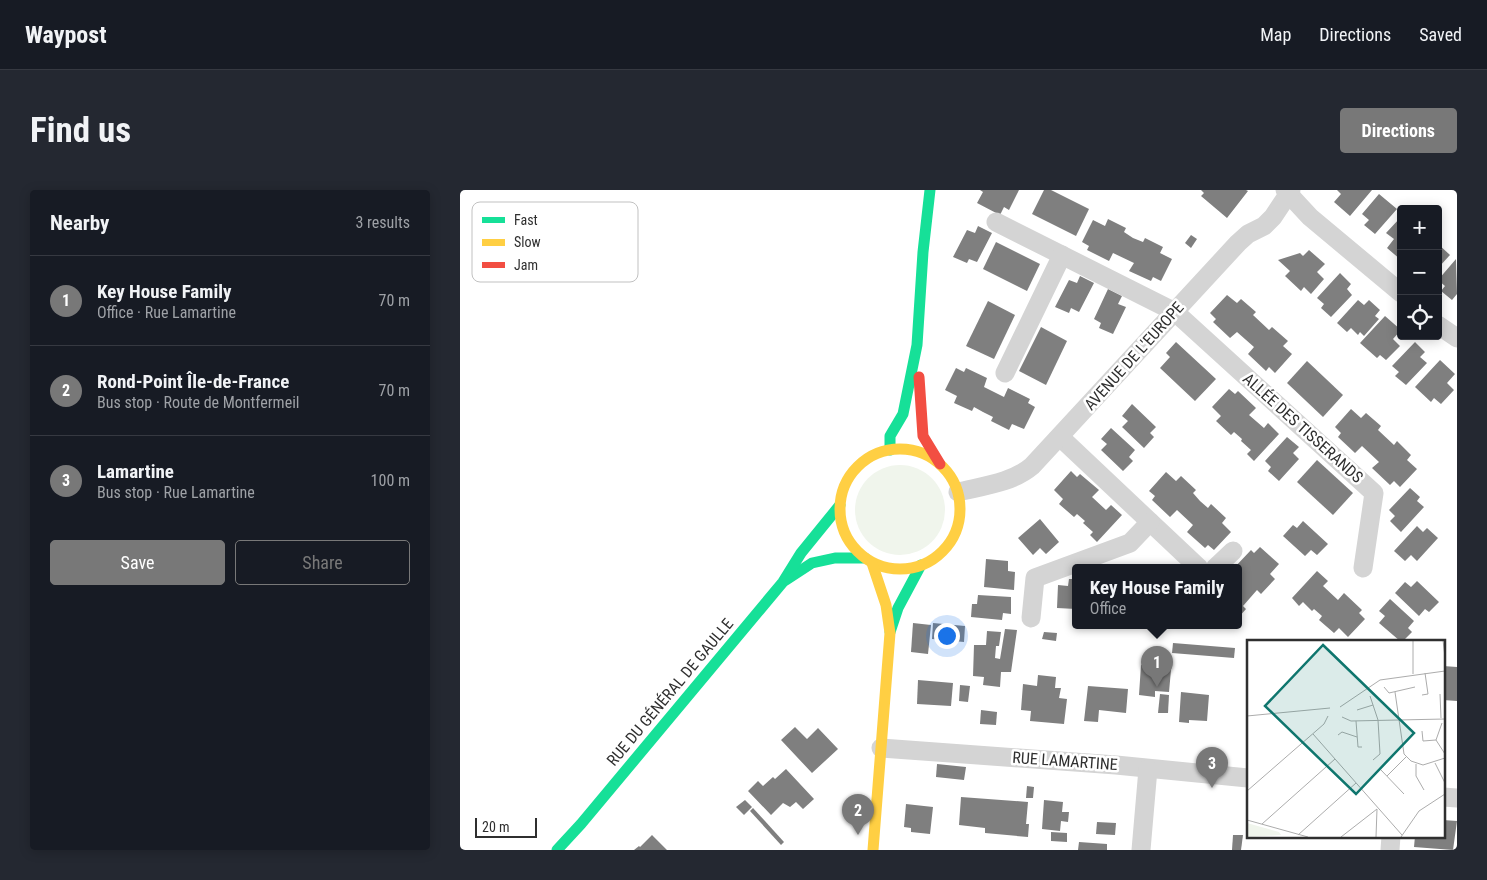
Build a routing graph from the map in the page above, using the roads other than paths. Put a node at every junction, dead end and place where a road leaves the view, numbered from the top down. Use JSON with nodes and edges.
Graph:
{"nodes":[{"id":1,"x":930,"y":190,"type":"edge"},
{"id":2,"x":1288,"y":191,"type":"edge"},
{"id":3,"x":996,"y":222,"type":"dead end"},
{"id":4,"x":1062,"y":255,"type":"junction"},
{"id":5,"x":1397,"y":290,"type":"edge"},
{"id":6,"x":1175,"y":312,"type":"junction"},
{"id":7,"x":1442,"y":328,"type":"edge"},
{"id":8,"x":1457,"y":338,"type":"edge"},
{"id":9,"x":917,"y":345,"type":"junction"},
{"id":10,"x":1004,"y":372,"type":"dead end"},
{"id":11,"x":1060,"y":437,"type":"junction"},
{"id":12,"x":890,"y":450,"type":"junction"},
{"id":13,"x":940,"y":464,"type":"junction"},
{"id":14,"x":958,"y":492,"type":"junction"},
{"id":15,"x":840,"y":505,"type":"junction"},
{"id":16,"x":1150,"y":522,"type":"junction"},
{"id":17,"x":1233,"y":551,"type":"dead end"},
{"id":18,"x":868,"y":561,"type":"junction"},
{"id":19,"x":1072,"y":564,"type":"edge"},
{"id":20,"x":1072,"y":564,"type":"edge"},
{"id":21,"x":1195,"y":564,"type":"edge"},
{"id":22,"x":1219,"y":564,"type":"edge"},
{"id":23,"x":921,"y":565,"type":"junction"},
{"id":24,"x":1364,"y":568,"type":"dead end"},
{"id":25,"x":783,"y":582,"type":"junction"},
{"id":26,"x":1031,"y":618,"type":"dead end"},
{"id":27,"x":890,"y":632,"type":"junction"},
{"id":28,"x":881,"y":748,"type":"junction"},
{"id":29,"x":1148,"y":768,"type":"junction"},
{"id":30,"x":1247,"y":778,"type":"edge"},
{"id":31,"x":1444,"y":797,"type":"edge"},
{"id":32,"x":1457,"y":798,"type":"edge"},
{"id":33,"x":581,"y":824,"type":"junction"},
{"id":34,"x":557,"y":850,"type":"edge"},
{"id":35,"x":563,"y":850,"type":"edge"},
{"id":36,"x":873,"y":850,"type":"edge"},
{"id":37,"x":1141,"y":850,"type":"edge"}],
"edges":[{"from":1,"to":9,"type":"street"},
{"from":2,"to":5,"type":"street"},
{"from":2,"to":6,"type":"street","name":"AVENUE DE L'EUROPE"},
{"from":3,"to":4,"type":"street"},
{"from":4,"to":6,"type":"street"},
{"from":4,"to":10,"type":"street"},
{"from":6,"to":11,"type":"street","name":"AVENUE DE L'EUROPE"},
{"from":6,"to":24,"type":"street","name":"ALLÉE DES TISSERANDS"},
{"from":7,"to":8,"type":"street"},
{"from":9,"to":12,"type":"street"},
{"from":9,"to":13,"type":"street"},
{"from":11,"to":14,"type":"street","name":"AVENUE DE L'EUROPE"},
{"from":11,"to":16,"type":"street"},
{"from":12,"to":13,"type":"street"},
{"from":12,"to":15,"type":"street"},
{"from":13,"to":14,"type":"street"},
{"from":14,"to":23,"type":"street"},
{"from":15,"to":18,"type":"street"},
{"from":15,"to":25,"type":"street","name":"RUE DU GÉNÉRAL DE GAULLE"},
{"from":16,"to":20,"type":"street"},
{"from":16,"to":21,"type":"street"},
{"from":17,"to":22,"type":"street"},
{"from":18,"to":23,"type":"street"},
{"from":18,"to":25,"type":"street","name":"RUE DU GÉNÉRAL DE GAULLE"},
{"from":18,"to":27,"type":"street"},
{"from":19,"to":26,"type":"street"},
{"from":23,"to":27,"type":"street"},
{"from":25,"to":33,"type":"street","name":"RUE DU GÉNÉRAL DE GAULLE"},
{"from":27,"to":28,"type":"street"},
{"from":28,"to":29,"type":"street","name":"RUE LAMARTINE"},
{"from":28,"to":36,"type":"street"},
{"from":29,"to":30,"type":"street","name":"RUE LAMARTINE"},
{"from":29,"to":37,"type":"street"},
{"from":31,"to":32,"type":"street"},
{"from":33,"to":34,"type":"street","name":"RUE DU GÉNÉRAL DE GAULLE"},
{"from":33,"to":35,"type":"street","name":"RUE DU GÉNÉRAL DE GAULLE"}]}
